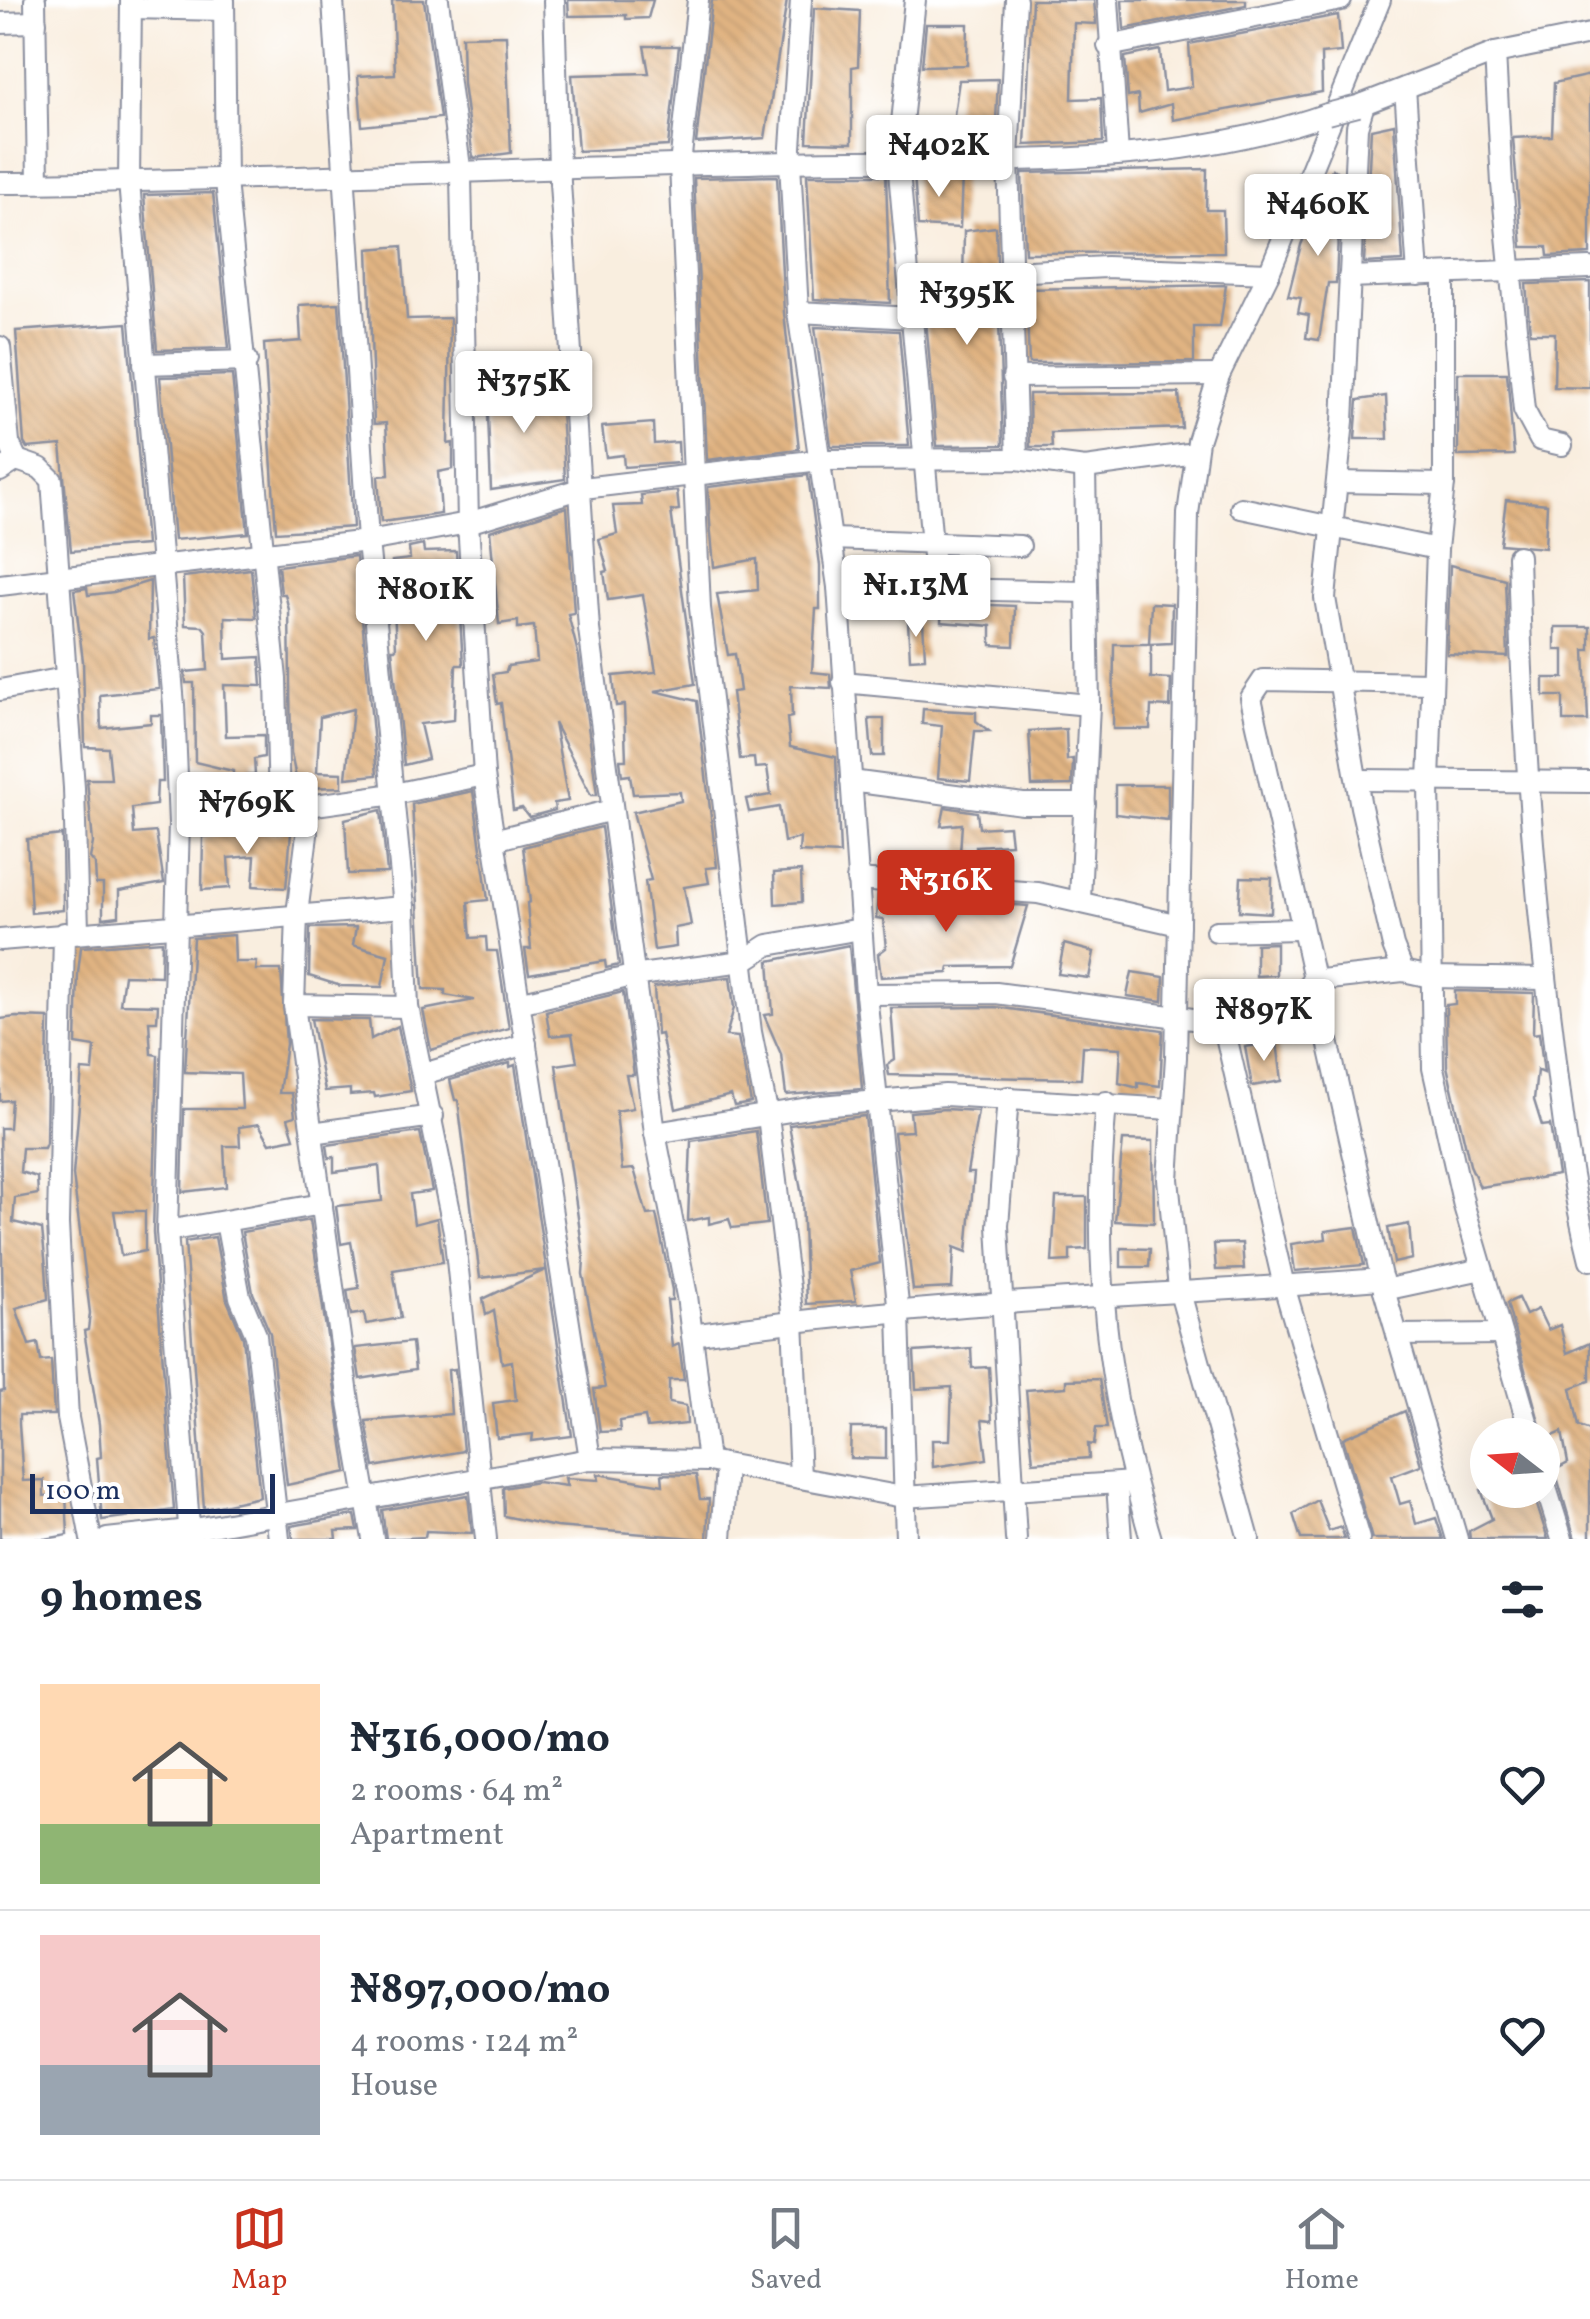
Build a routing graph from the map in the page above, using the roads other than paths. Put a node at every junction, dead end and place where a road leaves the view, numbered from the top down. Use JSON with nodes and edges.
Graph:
{"nodes":[{"id":1,"x":333,"y":0,"type":"edge"},
{"id":2,"x":438,"y":0,"type":"edge"},
{"id":3,"x":554,"y":0,"type":"edge"},
{"id":4,"x":698,"y":0,"type":"edge"},
{"id":5,"x":800,"y":0,"type":"edge"},
{"id":6,"x":915,"y":0,"type":"edge"},
{"id":7,"x":1016,"y":0,"type":"edge"},
{"id":8,"x":1108,"y":0,"type":"edge"},
{"id":9,"x":1341,"y":0,"type":"edge"},
{"id":10,"x":1380,"y":0,"type":"edge"},
{"id":11,"x":131,"y":4,"type":"edge"},
{"id":12,"x":224,"y":5,"type":"edge"},
{"id":13,"x":36,"y":11,"type":"edge"},
{"id":14,"x":0,"y":23,"type":"edge"},
{"id":15,"x":1590,"y":34,"type":"edge"},
{"id":16,"x":1108,"y":46,"type":"junction"},
{"id":17,"x":1495,"y":53,"type":"junction"},
{"id":18,"x":1405,"y":88,"type":"junction"},
{"id":19,"x":1361,"y":105,"type":"junction"},
{"id":20,"x":1118,"y":154,"type":"junction"},
{"id":21,"x":1008,"y":158,"type":"junction"},
{"id":22,"x":898,"y":160,"type":"junction"},
{"id":23,"x":790,"y":162,"type":"junction"},
{"id":24,"x":680,"y":165,"type":"junction"},
{"id":25,"x":559,"y":167,"type":"junction"},
{"id":26,"x":461,"y":175,"type":"junction"},
{"id":27,"x":345,"y":176,"type":"junction"},
{"id":28,"x":226,"y":181,"type":"junction"},
{"id":29,"x":0,"y":182,"type":"edge"},
{"id":30,"x":38,"y":182,"type":"junction"},
{"id":31,"x":129,"y":182,"type":"junction"},
{"id":32,"x":1590,"y":268,"type":"edge"},
{"id":33,"x":1510,"y":270,"type":"junction"},
{"id":34,"x":1011,"y":272,"type":"junction"},
{"id":35,"x":1269,"y":272,"type":"junction"},
{"id":36,"x":1418,"y":275,"type":"junction"},
{"id":37,"x":1444,"y":275,"type":"junction"},
{"id":38,"x":1349,"y":277,"type":"junction"},
{"id":39,"x":798,"y":312,"type":"junction"},
{"id":40,"x":914,"y":318,"type":"junction"},
{"id":41,"x":0,"y":347,"type":"edge"},
{"id":42,"x":247,"y":361,"type":"junction"},
{"id":43,"x":144,"y":364,"type":"junction"},
{"id":44,"x":1218,"y":375,"type":"junction"},
{"id":45,"x":1013,"y":377,"type":"junction"},
{"id":46,"x":1562,"y":445,"type":"dead end"},
{"id":47,"x":1195,"y":453,"type":"junction"},
{"id":48,"x":820,"y":460,"type":"junction"},
{"id":49,"x":1017,"y":460,"type":"junction"},
{"id":50,"x":923,"y":461,"type":"junction"},
{"id":51,"x":8,"y":466,"type":"edge"},
{"id":52,"x":1086,"y":468,"type":"junction"},
{"id":53,"x":691,"y":475,"type":"junction"},
{"id":54,"x":1338,"y":482,"type":"junction"},
{"id":55,"x":1444,"y":484,"type":"junction"},
{"id":56,"x":582,"y":488,"type":"junction"},
{"id":57,"x":1241,"y":508,"type":"dead end"},
{"id":58,"x":468,"y":524,"type":"junction"},
{"id":59,"x":1331,"y":528,"type":"junction"},
{"id":60,"x":833,"y":539,"type":"junction"},
{"id":61,"x":368,"y":541,"type":"junction"},
{"id":62,"x":934,"y":544,"type":"junction"},
{"id":63,"x":1020,"y":546,"type":"dead end"},
{"id":64,"x":1436,"y":549,"type":"junction"},
{"id":65,"x":264,"y":554,"type":"junction"},
{"id":66,"x":1518,"y":556,"type":"dead end"},
{"id":67,"x":160,"y":567,"type":"junction"},
{"id":68,"x":58,"y":578,"type":"junction"},
{"id":69,"x":0,"y":585,"type":"edge"},
{"id":70,"x":838,"y":588,"type":"junction"},
{"id":71,"x":936,"y":590,"type":"junction"},
{"id":72,"x":1088,"y":592,"type":"junction"},
{"id":73,"x":65,"y":678,"type":"junction"},
{"id":74,"x":1340,"y":678,"type":"junction"},
{"id":75,"x":842,"y":682,"type":"junction"},
{"id":76,"x":1432,"y":683,"type":"junction"},
{"id":77,"x":0,"y":690,"type":"edge"},
{"id":78,"x":1089,"y":705,"type":"junction"},
{"id":79,"x":484,"y":775,"type":"junction"},
{"id":80,"x":1358,"y":780,"type":"junction"},
{"id":81,"x":851,"y":781,"type":"junction"},
{"id":82,"x":1429,"y":782,"type":"junction"},
{"id":83,"x":1590,"y":782,"type":"edge"},
{"id":84,"x":1527,"y":784,"type":"junction"},
{"id":85,"x":394,"y":794,"type":"junction"},
{"id":86,"x":1085,"y":804,"type":"junction"},
{"id":87,"x":304,"y":806,"type":"junction"},
{"id":88,"x":280,"y":810,"type":"junction"},
{"id":89,"x":612,"y":810,"type":"junction"},
{"id":90,"x":179,"y":824,"type":"junction"},
{"id":91,"x":494,"y":840,"type":"junction"},
{"id":92,"x":857,"y":880,"type":"junction"},
{"id":93,"x":1080,"y":899,"type":"junction"},
{"id":94,"x":404,"y":907,"type":"junction"},
{"id":95,"x":296,"y":914,"type":"junction"},
{"id":96,"x":1179,"y":925,"type":"junction"},
{"id":97,"x":175,"y":926,"type":"junction"},
{"id":98,"x":861,"y":929,"type":"junction"},
{"id":99,"x":1299,"y":929,"type":"junction"},
{"id":100,"x":72,"y":931,"type":"junction"},
{"id":101,"x":1216,"y":931,"type":"dead end"},
{"id":102,"x":0,"y":940,"type":"edge"},
{"id":103,"x":743,"y":961,"type":"junction"},
{"id":104,"x":1403,"y":970,"type":"junction"},
{"id":105,"x":632,"y":976,"type":"junction"},
{"id":106,"x":1431,"y":977,"type":"junction"},
{"id":107,"x":1546,"y":979,"type":"junction"},
{"id":108,"x":1311,"y":981,"type":"junction"},
{"id":109,"x":866,"y":994,"type":"junction"},
{"id":110,"x":519,"y":1002,"type":"junction"},
{"id":111,"x":294,"y":1005,"type":"junction"},
{"id":112,"x":408,"y":1007,"type":"junction"},
{"id":113,"x":1177,"y":1015,"type":"junction"},
{"id":114,"x":1223,"y":1022,"type":"junction"},
{"id":115,"x":1322,"y":1024,"type":"junction"},
{"id":116,"x":526,"y":1044,"type":"junction"},
{"id":117,"x":423,"y":1074,"type":"junction"},
{"id":118,"x":1008,"y":1097,"type":"junction"},
{"id":119,"x":876,"y":1102,"type":"junction"},
{"id":120,"x":1106,"y":1102,"type":"junction"},
{"id":121,"x":1171,"y":1109,"type":"junction"},
{"id":122,"x":434,"y":1116,"type":"junction"},
{"id":123,"x":768,"y":1116,"type":"junction"},
{"id":124,"x":312,"y":1133,"type":"junction"},
{"id":125,"x":655,"y":1134,"type":"junction"},
{"id":126,"x":322,"y":1204,"type":"junction"},
{"id":127,"x":1583,"y":1204,"type":"edge"},
{"id":128,"x":226,"y":1222,"type":"junction"},
{"id":129,"x":167,"y":1231,"type":"junction"},
{"id":130,"x":1590,"y":1260,"type":"edge"},
{"id":131,"x":1482,"y":1269,"type":"junction"},
{"id":132,"x":1383,"y":1284,"type":"junction"},
{"id":133,"x":1284,"y":1286,"type":"junction"},
{"id":134,"x":1179,"y":1289,"type":"junction"},
{"id":135,"x":1100,"y":1294,"type":"junction"},
{"id":136,"x":1003,"y":1302,"type":"junction"},
{"id":137,"x":899,"y":1314,"type":"junction"},
{"id":138,"x":793,"y":1320,"type":"junction"},
{"id":139,"x":1501,"y":1334,"type":"junction"},
{"id":140,"x":692,"y":1335,"type":"junction"},
{"id":141,"x":1397,"y":1336,"type":"junction"},
{"id":142,"x":1526,"y":1418,"type":"edge"},
{"id":143,"x":590,"y":1458,"type":"junction"},
{"id":144,"x":717,"y":1464,"type":"junction"},
{"id":145,"x":481,"y":1474,"type":"junction"},
{"id":146,"x":800,"y":1478,"type":"junction"},
{"id":147,"x":1125,"y":1484,"type":"junction"},
{"id":148,"x":1014,"y":1492,"type":"junction"},
{"id":149,"x":368,"y":1496,"type":"junction"},
{"id":150,"x":903,"y":1497,"type":"junction"},
{"id":151,"x":1552,"y":1508,"type":"edge"},
{"id":152,"x":275,"y":1512,"type":"junction"},
{"id":153,"x":189,"y":1534,"type":"edge"},
{"id":154,"x":91,"y":1539,"type":"edge"},
{"id":155,"x":106,"y":1539,"type":"edge"},
{"id":156,"x":279,"y":1539,"type":"edge"},
{"id":157,"x":373,"y":1539,"type":"edge"},
{"id":158,"x":486,"y":1539,"type":"edge"},
{"id":159,"x":721,"y":1539,"type":"edge"},
{"id":160,"x":906,"y":1539,"type":"edge"},
{"id":161,"x":1016,"y":1539,"type":"edge"},
{"id":162,"x":1122,"y":1539,"type":"edge"},
{"id":163,"x":1151,"y":1539,"type":"edge"},
{"id":164,"x":1248,"y":1539,"type":"edge"},
{"id":165,"x":1358,"y":1539,"type":"edge"},
{"id":166,"x":1457,"y":1539,"type":"edge"},
{"id":167,"x":1562,"y":1539,"type":"edge"}],
"edges":[{"from":1,"to":27,"type":"street"},
{"from":2,"to":26,"type":"street"},
{"from":3,"to":25,"type":"street"},
{"from":4,"to":24,"type":"street"},
{"from":5,"to":23,"type":"street"},
{"from":6,"to":22,"type":"street"},
{"from":7,"to":21,"type":"street"},
{"from":8,"to":16,"type":"street"},
{"from":9,"to":16,"type":"street"},
{"from":10,"to":35,"type":"street"},
{"from":11,"to":12,"type":"street"},
{"from":11,"to":31,"type":"street"},
{"from":12,"to":28,"type":"street"},
{"from":13,"to":14,"type":"street"},
{"from":13,"to":30,"type":"street"},
{"from":15,"to":17,"type":"street"},
{"from":16,"to":20,"type":"street"},
{"from":17,"to":18,"type":"street"},
{"from":17,"to":33,"type":"street"},
{"from":18,"to":19,"type":"street"},
{"from":18,"to":36,"type":"street"},
{"from":19,"to":20,"type":"street","bridge":true},
{"from":19,"to":38,"type":"street"},
{"from":20,"to":21,"type":"street"},
{"from":21,"to":22,"type":"street"},
{"from":21,"to":34,"type":"street"},
{"from":22,"to":23,"type":"street"},
{"from":22,"to":40,"type":"street"},
{"from":23,"to":24,"type":"street"},
{"from":23,"to":39,"type":"street"},
{"from":24,"to":25,"type":"street"},
{"from":24,"to":53,"type":"street"},
{"from":25,"to":26,"type":"street"},
{"from":25,"to":56,"type":"street"},
{"from":26,"to":27,"type":"street"},
{"from":26,"to":58,"type":"street"},
{"from":27,"to":28,"type":"street"},
{"from":27,"to":61,"type":"street"},
{"from":28,"to":31,"type":"street"},
{"from":28,"to":42,"type":"street"},
{"from":29,"to":30,"type":"street"},
{"from":30,"to":31,"type":"street"},
{"from":31,"to":43,"type":"street"},
{"from":32,"to":33,"type":"street"},
{"from":33,"to":37,"type":"street"},
{"from":33,"to":46,"type":"street"},
{"from":34,"to":35,"type":"street"},
{"from":34,"to":45,"type":"street"},
{"from":35,"to":44,"type":"street"},
{"from":36,"to":37,"type":"street"},
{"from":36,"to":38,"type":"street"},
{"from":37,"to":55,"type":"street"},
{"from":38,"to":54,"type":"street"},
{"from":39,"to":40,"type":"street"},
{"from":39,"to":48,"type":"street"},
{"from":40,"to":50,"type":"street"},
{"from":41,"to":51,"type":"street"},
{"from":42,"to":43,"type":"street"},
{"from":42,"to":65,"type":"street"},
{"from":43,"to":67,"type":"street"},
{"from":44,"to":45,"type":"street"},
{"from":44,"to":47,"type":"street"},
{"from":45,"to":49,"type":"street"},
{"from":47,"to":52,"type":"street"},
{"from":47,"to":96,"type":"street"},
{"from":48,"to":50,"type":"street"},
{"from":48,"to":53,"type":"street"},
{"from":48,"to":60,"type":"street"},
{"from":49,"to":50,"type":"street"},
{"from":49,"to":52,"type":"street"},
{"from":50,"to":62,"type":"street"},
{"from":51,"to":68,"type":"street"},
{"from":52,"to":72,"type":"street"},
{"from":53,"to":56,"type":"street"},
{"from":53,"to":103,"type":"street"},
{"from":54,"to":55,"type":"street"},
{"from":54,"to":59,"type":"street"},
{"from":55,"to":64,"type":"street"},
{"from":56,"to":58,"type":"street"},
{"from":56,"to":89,"type":"street"},
{"from":57,"to":59,"type":"street"},
{"from":58,"to":61,"type":"street"},
{"from":58,"to":79,"type":"street"},
{"from":59,"to":64,"type":"street"},
{"from":59,"to":74,"type":"street"},
{"from":60,"to":62,"type":"street"},
{"from":60,"to":70,"type":"street"},
{"from":61,"to":65,"type":"street"},
{"from":61,"to":85,"type":"street"},
{"from":62,"to":63,"type":"street"},
{"from":62,"to":71,"type":"street"},
{"from":64,"to":76,"type":"street"},
{"from":65,"to":67,"type":"street"},
{"from":65,"to":88,"type":"street"},
{"from":66,"to":84,"type":"street"},
{"from":67,"to":68,"type":"street"},
{"from":67,"to":90,"type":"street"},
{"from":68,"to":69,"type":"street"},
{"from":68,"to":73,"type":"street"},
{"from":70,"to":71,"type":"street"},
{"from":70,"to":75,"type":"street"},
{"from":71,"to":72,"type":"street"},
{"from":72,"to":78,"type":"street"},
{"from":73,"to":77,"type":"street"},
{"from":73,"to":100,"type":"street"},
{"from":74,"to":76,"type":"street"},
{"from":74,"to":80,"type":"street"},
{"from":74,"to":99,"type":"street"},
{"from":75,"to":78,"type":"street"},
{"from":75,"to":81,"type":"street"},
{"from":76,"to":82,"type":"street"},
{"from":78,"to":86,"type":"street"},
{"from":79,"to":85,"type":"street"},
{"from":79,"to":91,"type":"street"},
{"from":80,"to":82,"type":"street"},
{"from":80,"to":104,"type":"street"},
{"from":81,"to":86,"type":"street"},
{"from":81,"to":92,"type":"street"},
{"from":82,"to":84,"type":"street"},
{"from":82,"to":106,"type":"street"},
{"from":83,"to":84,"type":"street"},
{"from":84,"to":107,"type":"street"},
{"from":85,"to":87,"type":"street"},
{"from":85,"to":94,"type":"street"},
{"from":86,"to":93,"type":"street"},
{"from":87,"to":88,"type":"street"},
{"from":87,"to":95,"type":"street"},
{"from":88,"to":90,"type":"street"},
{"from":89,"to":91,"type":"street"},
{"from":89,"to":105,"type":"street"},
{"from":90,"to":97,"type":"street"},
{"from":91,"to":110,"type":"street"},
{"from":92,"to":93,"type":"street"},
{"from":92,"to":98,"type":"street"},
{"from":93,"to":96,"type":"street"},
{"from":94,"to":95,"type":"street"},
{"from":94,"to":112,"type":"street"},
{"from":95,"to":97,"type":"street"},
{"from":95,"to":111,"type":"street"},
{"from":96,"to":113,"type":"street"},
{"from":97,"to":100,"type":"street"},
{"from":97,"to":129,"type":"street"},
{"from":98,"to":103,"type":"street"},
{"from":98,"to":109,"type":"street"},
{"from":99,"to":101,"type":"street"},
{"from":99,"to":108,"type":"street"},
{"from":100,"to":102,"type":"street"},
{"from":100,"to":154,"type":"street"},
{"from":103,"to":105,"type":"street"},
{"from":103,"to":123,"type":"street"},
{"from":104,"to":106,"type":"street"},
{"from":104,"to":108,"type":"street"},
{"from":105,"to":110,"type":"street"},
{"from":105,"to":125,"type":"street"},
{"from":106,"to":107,"type":"street"},
{"from":106,"to":131,"type":"street"},
{"from":107,"to":127,"type":"street"},
{"from":108,"to":115,"type":"street"},
{"from":109,"to":113,"type":"street"},
{"from":109,"to":119,"type":"street"},
{"from":110,"to":116,"type":"street"},
{"from":111,"to":112,"type":"street"},
{"from":111,"to":124,"type":"street"},
{"from":112,"to":117,"type":"street"},
{"from":113,"to":114,"type":"street"},
{"from":113,"to":121,"type":"street"},
{"from":114,"to":115,"type":"street"},
{"from":114,"to":133,"type":"street"},
{"from":115,"to":132,"type":"street"},
{"from":116,"to":117,"type":"street"},
{"from":116,"to":143,"type":"street"},
{"from":117,"to":122,"type":"street"},
{"from":118,"to":119,"type":"street"},
{"from":118,"to":120,"type":"street"},
{"from":118,"to":136,"type":"street"},
{"from":119,"to":123,"type":"street"},
{"from":119,"to":137,"type":"street"},
{"from":120,"to":121,"type":"street"},
{"from":120,"to":135,"type":"street"},
{"from":121,"to":134,"type":"street"},
{"from":122,"to":124,"type":"street"},
{"from":122,"to":145,"type":"street"},
{"from":123,"to":125,"type":"street"},
{"from":123,"to":138,"type":"street"},
{"from":124,"to":126,"type":"street"},
{"from":125,"to":140,"type":"street"},
{"from":126,"to":128,"type":"street"},
{"from":126,"to":149,"type":"street"},
{"from":127,"to":130,"type":"street"},
{"from":128,"to":129,"type":"street"},
{"from":128,"to":152,"type":"street"},
{"from":129,"to":153,"type":"street"},
{"from":131,"to":132,"type":"street"},
{"from":131,"to":139,"type":"street"},
{"from":132,"to":133,"type":"street"},
{"from":132,"to":141,"type":"street"},
{"from":133,"to":134,"type":"street"},
{"from":133,"to":165,"type":"street"},
{"from":134,"to":135,"type":"street"},
{"from":134,"to":164,"type":"street"},
{"from":135,"to":136,"type":"street"},
{"from":135,"to":147,"type":"street"},
{"from":136,"to":137,"type":"street"},
{"from":136,"to":148,"type":"street"},
{"from":137,"to":138,"type":"street"},
{"from":137,"to":150,"type":"street"},
{"from":138,"to":140,"type":"street"},
{"from":138,"to":146,"type":"street"},
{"from":139,"to":141,"type":"street"},
{"from":139,"to":142,"type":"street"},
{"from":140,"to":144,"type":"street"},
{"from":141,"to":166,"type":"street"},
{"from":143,"to":144,"type":"street"},
{"from":143,"to":145,"type":"street"},
{"from":144,"to":146,"type":"street"},
{"from":144,"to":159,"type":"street"},
{"from":145,"to":149,"type":"street"},
{"from":145,"to":158,"type":"street"},
{"from":146,"to":150,"type":"street"},
{"from":147,"to":148,"type":"street"},
{"from":147,"to":162,"type":"street"},
{"from":147,"to":163,"type":"street"},
{"from":148,"to":150,"type":"street"},
{"from":148,"to":161,"type":"street"},
{"from":149,"to":152,"type":"street"},
{"from":149,"to":157,"type":"street"},
{"from":150,"to":160,"type":"street"},
{"from":151,"to":167,"type":"street"},
{"from":152,"to":153,"type":"street"},
{"from":152,"to":156,"type":"street"},
{"from":153,"to":155,"type":"street"}]}
